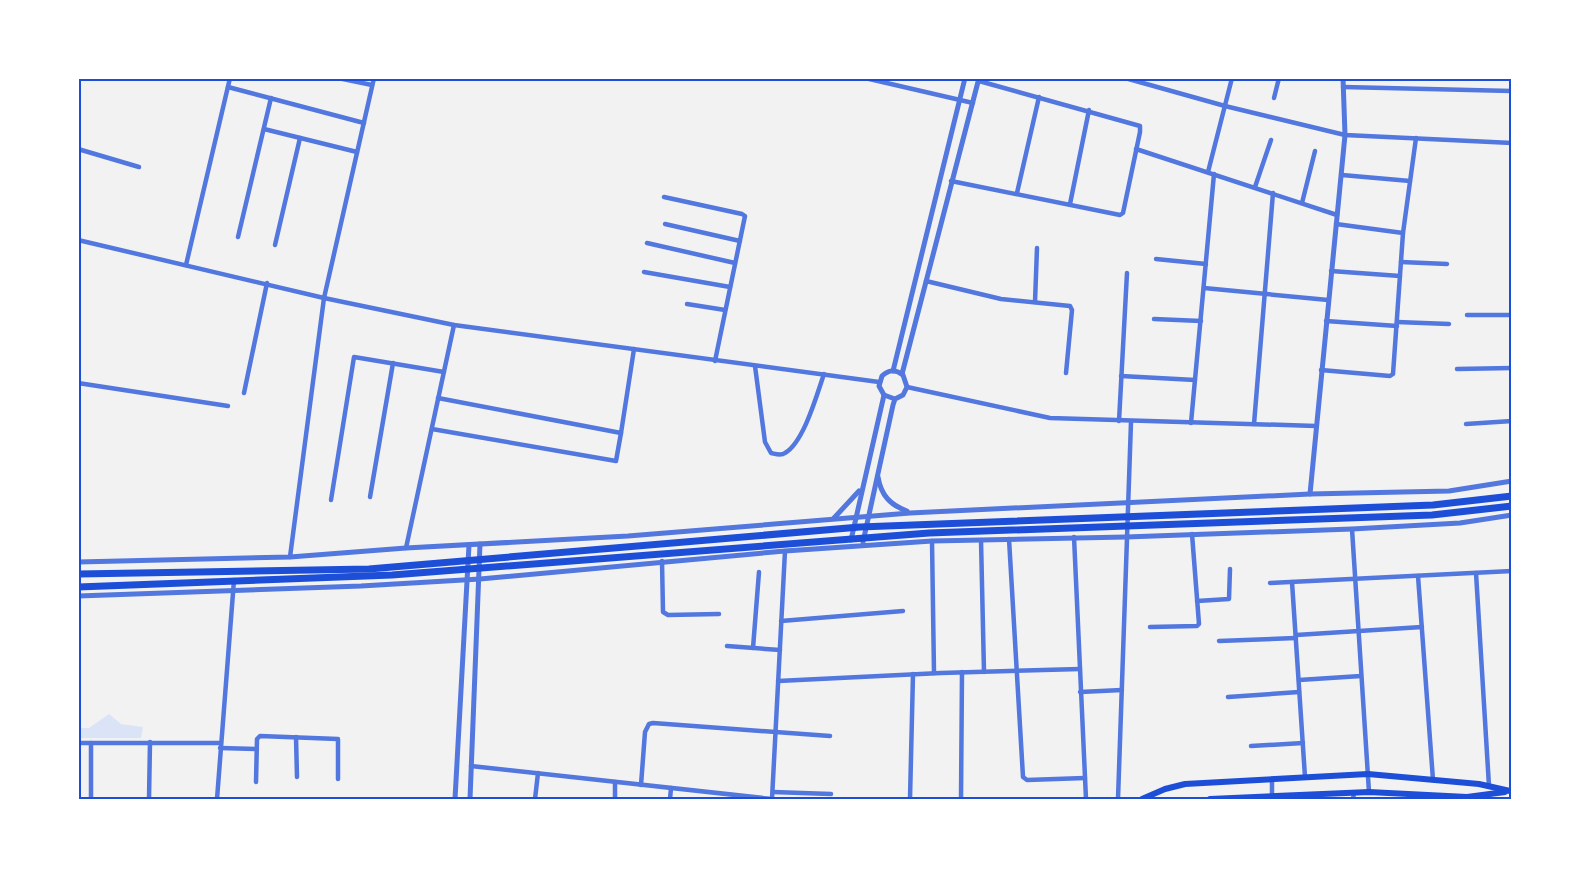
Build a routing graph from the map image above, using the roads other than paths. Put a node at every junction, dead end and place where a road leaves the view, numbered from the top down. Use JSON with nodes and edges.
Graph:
{"nodes":[{"id":1,"x":230,"y":78,"type":"edge"},
{"id":2,"x":338,"y":78,"type":"edge"},
{"id":3,"x":374,"y":78,"type":"edge"},
{"id":4,"x":865,"y":78,"type":"edge"},
{"id":5,"x":965,"y":78,"type":"edge"},
{"id":6,"x":1125,"y":78,"type":"edge"},
{"id":7,"x":1232,"y":78,"type":"edge"},
{"id":8,"x":1279,"y":78,"type":"edge"},
{"id":9,"x":1343,"y":78,"type":"edge"},
{"id":10,"x":979,"y":79,"type":"edge"},
{"id":11,"x":372,"y":86,"type":"junction"},
{"id":12,"x":228,"y":87,"type":"junction"},
{"id":13,"x":1343,"y":87,"type":"junction"},
{"id":14,"x":1512,"y":91,"type":"edge"},
{"id":15,"x":1039,"y":97,"type":"junction"},
{"id":16,"x":271,"y":98,"type":"junction"},
{"id":17,"x":1274,"y":98,"type":"dead end"},
{"id":18,"x":959,"y":100,"type":"junction"},
{"id":19,"x":972,"y":103,"type":"junction"},
{"id":20,"x":1225,"y":106,"type":"junction"},
{"id":21,"x":1089,"y":110,"type":"junction"},
{"id":22,"x":364,"y":123,"type":"junction"},
{"id":23,"x":264,"y":129,"type":"junction"},
{"id":24,"x":1345,"y":135,"type":"junction"},
{"id":25,"x":300,"y":138,"type":"junction"},
{"id":26,"x":1416,"y":138,"type":"junction"},
{"id":27,"x":1271,"y":140,"type":"dead end"},
{"id":28,"x":1512,"y":142,"type":"edge"},
{"id":29,"x":78,"y":149,"type":"edge"},
{"id":30,"x":1136,"y":149,"type":"junction"},
{"id":31,"x":1315,"y":151,"type":"dead end"},
{"id":32,"x":357,"y":152,"type":"junction"},
{"id":33,"x":139,"y":167,"type":"dead end"},
{"id":34,"x":1208,"y":172,"type":"junction"},
{"id":35,"x":1214,"y":174,"type":"junction"},
{"id":36,"x":1342,"y":175,"type":"junction"},
{"id":37,"x":951,"y":181,"type":"junction"},
{"id":38,"x":1410,"y":181,"type":"junction"},
{"id":39,"x":1255,"y":187,"type":"junction"},
{"id":40,"x":1017,"y":193,"type":"junction"},
{"id":41,"x":1273,"y":193,"type":"junction"},
{"id":42,"x":664,"y":197,"type":"dead end"},
{"id":43,"x":1302,"y":203,"type":"junction"},
{"id":44,"x":1070,"y":204,"type":"junction"},
{"id":45,"x":1337,"y":215,"type":"junction"},
{"id":46,"x":665,"y":224,"type":"dead end"},
{"id":47,"x":1336,"y":224,"type":"junction"},
{"id":48,"x":1403,"y":233,"type":"junction"},
{"id":49,"x":238,"y":237,"type":"dead end"},
{"id":50,"x":78,"y":240,"type":"edge"},
{"id":51,"x":740,"y":241,"type":"junction"},
{"id":52,"x":647,"y":243,"type":"dead end"},
{"id":53,"x":275,"y":245,"type":"dead end"},
{"id":54,"x":1037,"y":248,"type":"dead end"},
{"id":55,"x":1156,"y":259,"type":"dead end"},
{"id":56,"x":735,"y":262,"type":"junction"},
{"id":57,"x":1401,"y":262,"type":"junction"},
{"id":58,"x":1206,"y":264,"type":"junction"},
{"id":59,"x":1447,"y":264,"type":"dead end"},
{"id":60,"x":186,"y":265,"type":"junction"},
{"id":61,"x":1331,"y":271,"type":"junction"},
{"id":62,"x":644,"y":272,"type":"dead end"},
{"id":63,"x":1127,"y":273,"type":"dead end"},
{"id":64,"x":1400,"y":276,"type":"junction"},
{"id":65,"x":926,"y":281,"type":"junction"},
{"id":66,"x":267,"y":283,"type":"junction"},
{"id":67,"x":730,"y":287,"type":"junction"},
{"id":68,"x":1204,"y":288,"type":"junction"},
{"id":69,"x":1264,"y":293,"type":"junction"},
{"id":70,"x":324,"y":298,"type":"junction"},
{"id":71,"x":1328,"y":300,"type":"junction"},
{"id":72,"x":1035,"y":302,"type":"junction"},
{"id":73,"x":687,"y":304,"type":"dead end"},
{"id":74,"x":725,"y":310,"type":"junction"},
{"id":75,"x":1467,"y":315,"type":"dead end"},
{"id":76,"x":1512,"y":315,"type":"edge"},
{"id":77,"x":1154,"y":319,"type":"dead end"},
{"id":78,"x":1201,"y":321,"type":"junction"},
{"id":79,"x":1326,"y":321,"type":"junction"},
{"id":80,"x":1397,"y":324,"type":"junction"},
{"id":81,"x":1449,"y":324,"type":"dead end"},
{"id":82,"x":454,"y":325,"type":"junction"},
{"id":83,"x":634,"y":350,"type":"junction"},
{"id":84,"x":716,"y":361,"type":"junction"},
{"id":85,"x":393,"y":363,"type":"junction"},
{"id":86,"x":755,"y":366,"type":"junction"},
{"id":87,"x":1512,"y":368,"type":"edge"},
{"id":88,"x":1456,"y":369,"type":"dead end"},
{"id":89,"x":1321,"y":370,"type":"junction"},
{"id":90,"x":893,"y":371,"type":"junction"},
{"id":91,"x":444,"y":372,"type":"junction"},
{"id":92,"x":824,"y":374,"type":"junction"},
{"id":93,"x":902,"y":374,"type":"junction"},
{"id":94,"x":1066,"y":374,"type":"dead end"},
{"id":95,"x":1121,"y":376,"type":"junction"},
{"id":96,"x":1195,"y":380,"type":"junction"},
{"id":97,"x":879,"y":381,"type":"junction"},
{"id":98,"x":78,"y":383,"type":"edge"},
{"id":99,"x":907,"y":387,"type":"junction"},
{"id":100,"x":244,"y":393,"type":"dead end"},
{"id":101,"x":884,"y":395,"type":"junction"},
{"id":102,"x":438,"y":398,"type":"junction"},
{"id":103,"x":895,"y":399,"type":"junction"},
{"id":104,"x":228,"y":406,"type":"dead end"},
{"id":105,"x":1119,"y":421,"type":"junction"},
{"id":106,"x":1512,"y":421,"type":"edge"},
{"id":107,"x":1131,"y":422,"type":"junction"},
{"id":108,"x":1191,"y":423,"type":"junction"},
{"id":109,"x":1254,"y":424,"type":"junction"},
{"id":110,"x":1466,"y":424,"type":"dead end"},
{"id":111,"x":1316,"y":426,"type":"junction"},
{"id":112,"x":432,"y":429,"type":"junction"},
{"id":113,"x":621,"y":433,"type":"junction"},
{"id":114,"x":877,"y":472,"type":"junction"},
{"id":115,"x":1512,"y":481,"type":"edge"},
{"id":116,"x":862,"y":488,"type":"junction"},
{"id":117,"x":1310,"y":494,"type":"junction"},
{"id":118,"x":1512,"y":496,"type":"edge"},
{"id":119,"x":370,"y":497,"type":"dead end"},
{"id":120,"x":331,"y":500,"type":"dead end"},
{"id":121,"x":1128,"y":503,"type":"junction"},
{"id":122,"x":1512,"y":506,"type":"edge"},
{"id":123,"x":910,"y":513,"type":"junction"},
{"id":124,"x":1512,"y":515,"type":"edge"},
{"id":125,"x":867,"y":516,"type":"junction"},
{"id":126,"x":855,"y":517,"type":"junction"},
{"id":127,"x":834,"y":518,"type":"junction"},
{"id":128,"x":1352,"y":529,"type":"junction"},
{"id":129,"x":1192,"y":534,"type":"junction"},
{"id":130,"x":1074,"y":537,"type":"junction"},
{"id":131,"x":1126,"y":537,"type":"junction"},
{"id":132,"x":1009,"y":539,"type":"junction"},
{"id":133,"x":981,"y":540,"type":"junction"},
{"id":134,"x":932,"y":541,"type":"junction"},
{"id":135,"x":480,"y":544,"type":"junction"},
{"id":136,"x":469,"y":545,"type":"junction"},
{"id":137,"x":849,"y":545,"type":"junction"},
{"id":138,"x":862,"y":545,"type":"junction"},
{"id":139,"x":406,"y":548,"type":"junction"},
{"id":140,"x":785,"y":551,"type":"junction"},
{"id":141,"x":290,"y":557,"type":"junction"},
{"id":142,"x":233,"y":558,"type":"junction"},
{"id":143,"x":662,"y":561,"type":"junction"},
{"id":144,"x":78,"y":562,"type":"edge"},
{"id":145,"x":1230,"y":569,"type":"dead end"},
{"id":146,"x":1512,"y":571,"type":"edge"},
{"id":147,"x":759,"y":572,"type":"dead end"},
{"id":148,"x":1476,"y":573,"type":"junction"},
{"id":149,"x":78,"y":574,"type":"edge"},
{"id":150,"x":1418,"y":576,"type":"junction"},
{"id":151,"x":1355,"y":578,"type":"junction"},
{"id":152,"x":467,"y":579,"type":"junction"},
{"id":153,"x":480,"y":579,"type":"junction"},
{"id":154,"x":1292,"y":582,"type":"junction"},
{"id":155,"x":1270,"y":583,"type":"dead end"},
{"id":156,"x":78,"y":587,"type":"edge"},
{"id":157,"x":234,"y":589,"type":"junction"},
{"id":158,"x":78,"y":596,"type":"edge"},
{"id":159,"x":1197,"y":601,"type":"junction"},
{"id":160,"x":903,"y":611,"type":"dead end"},
{"id":161,"x":719,"y":614,"type":"dead end"},
{"id":162,"x":781,"y":621,"type":"junction"},
{"id":163,"x":1149,"y":627,"type":"dead end"},
{"id":164,"x":1422,"y":627,"type":"junction"},
{"id":165,"x":1359,"y":630,"type":"junction"},
{"id":166,"x":1296,"y":636,"type":"junction"},
{"id":167,"x":1219,"y":641,"type":"dead end"},
{"id":168,"x":727,"y":646,"type":"dead end"},
{"id":169,"x":753,"y":648,"type":"junction"},
{"id":170,"x":780,"y":650,"type":"junction"},
{"id":171,"x":1080,"y":669,"type":"junction"},
{"id":172,"x":1016,"y":671,"type":"junction"},
{"id":173,"x":962,"y":672,"type":"junction"},
{"id":174,"x":984,"y":672,"type":"junction"},
{"id":175,"x":934,"y":673,"type":"junction"},
{"id":176,"x":913,"y":674,"type":"junction"},
{"id":177,"x":1362,"y":676,"type":"junction"},
{"id":178,"x":1299,"y":680,"type":"junction"},
{"id":179,"x":778,"y":681,"type":"junction"},
{"id":180,"x":1122,"y":690,"type":"junction"},
{"id":181,"x":1080,"y":692,"type":"junction"},
{"id":182,"x":1299,"y":692,"type":"junction"},
{"id":183,"x":1228,"y":697,"type":"dead end"},
{"id":184,"x":776,"y":732,"type":"junction"},
{"id":185,"x":830,"y":736,"type":"dead end"},
{"id":186,"x":296,"y":737,"type":"junction"},
{"id":187,"x":150,"y":742,"type":"junction"},
{"id":188,"x":78,"y":743,"type":"edge"},
{"id":189,"x":91,"y":743,"type":"junction"},
{"id":190,"x":1303,"y":743,"type":"junction"},
{"id":191,"x":220,"y":745,"type":"junction"},
{"id":192,"x":1251,"y":747,"type":"dead end"},
{"id":193,"x":257,"y":749,"type":"junction"},
{"id":194,"x":471,"y":766,"type":"junction"},
{"id":195,"x":537,"y":773,"type":"junction"},
{"id":196,"x":1368,"y":774,"type":"junction"},
{"id":197,"x":297,"y":777,"type":"dead end"},
{"id":198,"x":1305,"y":777,"type":"junction"},
{"id":199,"x":338,"y":778,"type":"dead end"},
{"id":200,"x":1084,"y":778,"type":"junction"},
{"id":201,"x":1272,"y":779,"type":"junction"},
{"id":202,"x":1433,"y":780,"type":"junction"},
{"id":203,"x":256,"y":782,"type":"dead end"},
{"id":204,"x":615,"y":782,"type":"junction"},
{"id":205,"x":641,"y":784,"type":"junction"},
{"id":206,"x":1489,"y":786,"type":"junction"},
{"id":207,"x":671,"y":788,"type":"junction"},
{"id":208,"x":1511,"y":791,"type":"edge"},
{"id":209,"x":773,"y":792,"type":"junction"},
{"id":210,"x":1369,"y":792,"type":"junction"},
{"id":211,"x":831,"y":794,"type":"dead end"},
{"id":212,"x":721,"y":796,"type":"edge"},
{"id":213,"x":1354,"y":796,"type":"edge"},
{"id":214,"x":1397,"y":796,"type":"edge"},
{"id":215,"x":1272,"y":797,"type":"edge"},
{"id":216,"x":1467,"y":798,"type":"edge"},
{"id":217,"x":91,"y":799,"type":"edge"},
{"id":218,"x":149,"y":799,"type":"edge"},
{"id":219,"x":218,"y":799,"type":"edge"},
{"id":220,"x":455,"y":799,"type":"edge"},
{"id":221,"x":470,"y":799,"type":"edge"},
{"id":222,"x":535,"y":799,"type":"edge"},
{"id":223,"x":615,"y":799,"type":"edge"},
{"id":224,"x":670,"y":799,"type":"edge"},
{"id":225,"x":772,"y":799,"type":"edge"},
{"id":226,"x":910,"y":799,"type":"edge"},
{"id":227,"x":961,"y":799,"type":"edge"},
{"id":228,"x":1086,"y":799,"type":"edge"},
{"id":229,"x":1118,"y":799,"type":"edge"},
{"id":230,"x":1142,"y":799,"type":"edge"},
{"id":231,"x":1210,"y":799,"type":"edge"},
{"id":232,"x":1510,"y":799,"type":"edge"}],
"edges":[{"from":1,"to":12,"type":"street"},
{"from":2,"to":11,"type":"street"},
{"from":3,"to":11,"type":"street"},
{"from":4,"to":18,"type":"street"},
{"from":5,"to":18,"type":"street"},
{"from":6,"to":20,"type":"street"},
{"from":7,"to":20,"type":"street"},
{"from":8,"to":17,"type":"street"},
{"from":9,"to":13,"type":"street"},
{"from":10,"to":15,"type":"street"},
{"from":10,"to":19,"type":"street"},
{"from":11,"to":22,"type":"street"},
{"from":12,"to":16,"type":"street"},
{"from":12,"to":60,"type":"street"},
{"from":13,"to":14,"type":"street"},
{"from":13,"to":24,"type":"street"},
{"from":15,"to":21,"type":"street"},
{"from":15,"to":40,"type":"street"},
{"from":16,"to":22,"type":"street"},
{"from":16,"to":23,"type":"street"},
{"from":18,"to":19,"type":"street"},
{"from":18,"to":90,"type":"street"},
{"from":19,"to":37,"type":"street"},
{"from":20,"to":24,"type":"street"},
{"from":20,"to":34,"type":"street"},
{"from":21,"to":30,"type":"street"},
{"from":21,"to":44,"type":"street"},
{"from":22,"to":32,"type":"street"},
{"from":23,"to":25,"type":"street"},
{"from":23,"to":49,"type":"street"},
{"from":24,"to":26,"type":"street"},
{"from":24,"to":36,"type":"street"},
{"from":25,"to":32,"type":"street"},
{"from":25,"to":53,"type":"street"},
{"from":26,"to":28,"type":"street"},
{"from":26,"to":38,"type":"street"},
{"from":27,"to":39,"type":"street"},
{"from":29,"to":33,"type":"street"},
{"from":30,"to":34,"type":"street"},
{"from":30,"to":44,"type":"street"},
{"from":31,"to":43,"type":"street"},
{"from":32,"to":70,"type":"street"},
{"from":34,"to":35,"type":"street"},
{"from":35,"to":39,"type":"street"},
{"from":35,"to":58,"type":"street"},
{"from":36,"to":38,"type":"street"},
{"from":36,"to":45,"type":"street"},
{"from":37,"to":40,"type":"street"},
{"from":37,"to":65,"type":"street"},
{"from":38,"to":48,"type":"street"},
{"from":39,"to":41,"type":"street"},
{"from":40,"to":44,"type":"street"},
{"from":41,"to":43,"type":"street"},
{"from":41,"to":69,"type":"street"},
{"from":42,"to":51,"type":"street"},
{"from":43,"to":45,"type":"street"},
{"from":45,"to":47,"type":"street"},
{"from":46,"to":51,"type":"street"},
{"from":47,"to":48,"type":"street"},
{"from":47,"to":61,"type":"street"},
{"from":48,"to":57,"type":"street"},
{"from":50,"to":60,"type":"street"},
{"from":51,"to":56,"type":"street"},
{"from":52,"to":56,"type":"street"},
{"from":54,"to":72,"type":"street"},
{"from":55,"to":58,"type":"street"},
{"from":56,"to":67,"type":"street"},
{"from":57,"to":59,"type":"street"},
{"from":57,"to":64,"type":"street"},
{"from":58,"to":68,"type":"street"},
{"from":60,"to":66,"type":"street"},
{"from":61,"to":64,"type":"street"},
{"from":61,"to":71,"type":"street"},
{"from":62,"to":67,"type":"street"},
{"from":63,"to":95,"type":"street"},
{"from":64,"to":80,"type":"street"},
{"from":65,"to":72,"type":"street"},
{"from":65,"to":93,"type":"street"},
{"from":66,"to":70,"type":"street"},
{"from":66,"to":100,"type":"street"},
{"from":67,"to":74,"type":"street"},
{"from":68,"to":69,"type":"street"},
{"from":68,"to":78,"type":"street"},
{"from":69,"to":71,"type":"street"},
{"from":69,"to":109,"type":"street"},
{"from":70,"to":82,"type":"street"},
{"from":70,"to":141,"type":"street"},
{"from":71,"to":79,"type":"street"},
{"from":72,"to":94,"type":"street"},
{"from":73,"to":74,"type":"street"},
{"from":74,"to":84,"type":"street"},
{"from":75,"to":76,"type":"street"},
{"from":77,"to":78,"type":"street"},
{"from":78,"to":96,"type":"street"},
{"from":79,"to":80,"type":"street"},
{"from":79,"to":89,"type":"street"},
{"from":80,"to":81,"type":"street"},
{"from":80,"to":89,"type":"street"},
{"from":82,"to":83,"type":"street"},
{"from":82,"to":91,"type":"street"},
{"from":83,"to":84,"type":"street"},
{"from":83,"to":113,"type":"street"},
{"from":84,"to":86,"type":"street"},
{"from":85,"to":91,"type":"street"},
{"from":85,"to":119,"type":"street"},
{"from":85,"to":120,"type":"street"},
{"from":86,"to":92,"type":"street"},
{"from":86,"to":92,"type":"street"},
{"from":87,"to":88,"type":"street"},
{"from":89,"to":111,"type":"street"},
{"from":90,"to":93,"type":"street"},
{"from":90,"to":97,"type":"street"},
{"from":91,"to":102,"type":"street"},
{"from":92,"to":97,"type":"street"},
{"from":93,"to":99,"type":"street"},
{"from":95,"to":96,"type":"street"},
{"from":95,"to":105,"type":"street"},
{"from":96,"to":108,"type":"street"},
{"from":97,"to":101,"type":"street"},
{"from":98,"to":104,"type":"street"},
{"from":99,"to":103,"type":"street"},
{"from":99,"to":105,"type":"street"},
{"from":101,"to":103,"type":"street"},
{"from":101,"to":116,"type":"street"},
{"from":102,"to":112,"type":"street"},
{"from":102,"to":113,"type":"street"},
{"from":103,"to":114,"type":"street"},
{"from":105,"to":107,"type":"street"},
{"from":106,"to":110,"type":"street"},
{"from":107,"to":108,"type":"street"},
{"from":107,"to":121,"type":"street"},
{"from":108,"to":109,"type":"street"},
{"from":109,"to":111,"type":"street"},
{"from":111,"to":117,"type":"street"},
{"from":112,"to":113,"type":"street"},
{"from":112,"to":139,"type":"street"},
{"from":114,"to":123,"type":"street"},
{"from":114,"to":125,"type":"street"},
{"from":115,"to":117,"type":"street"},
{"from":116,"to":126,"type":"street"},
{"from":116,"to":127,"type":"street"},
{"from":117,"to":121,"type":"street"},
{"from":118,"to":149,"type":"main road"},
{"from":121,"to":123,"type":"street"},
{"from":121,"to":131,"type":"street"},
{"from":122,"to":156,"type":"main road"},
{"from":123,"to":125,"type":"street"},
{"from":124,"to":128,"type":"street"},
{"from":125,"to":126,"type":"street"},
{"from":125,"to":138,"type":"street"},
{"from":126,"to":127,"type":"street"},
{"from":126,"to":137,"type":"street"},
{"from":127,"to":135,"type":"street"},
{"from":128,"to":129,"type":"street"},
{"from":128,"to":151,"type":"street"},
{"from":129,"to":131,"type":"street"},
{"from":129,"to":159,"type":"street"},
{"from":130,"to":131,"type":"street"},
{"from":130,"to":132,"type":"street"},
{"from":130,"to":171,"type":"street"},
{"from":131,"to":180,"type":"street"},
{"from":132,"to":133,"type":"street"},
{"from":132,"to":172,"type":"street"},
{"from":133,"to":134,"type":"street"},
{"from":133,"to":174,"type":"street"},
{"from":134,"to":138,"type":"street"},
{"from":134,"to":175,"type":"street"},
{"from":135,"to":136,"type":"street"},
{"from":135,"to":153,"type":"street"},
{"from":136,"to":139,"type":"street"},
{"from":136,"to":152,"type":"street"},
{"from":137,"to":138,"type":"street"},
{"from":137,"to":140,"type":"street"},
{"from":139,"to":141,"type":"street"},
{"from":140,"to":143,"type":"street"},
{"from":140,"to":162,"type":"street"},
{"from":141,"to":142,"type":"street"},
{"from":142,"to":144,"type":"street"},
{"from":142,"to":157,"type":"street"},
{"from":143,"to":153,"type":"street"},
{"from":143,"to":161,"type":"street"},
{"from":145,"to":159,"type":"street"},
{"from":146,"to":148,"type":"street"},
{"from":147,"to":169,"type":"street"},
{"from":148,"to":150,"type":"street"},
{"from":148,"to":206,"type":"street"},
{"from":150,"to":151,"type":"street"},
{"from":150,"to":164,"type":"street"},
{"from":151,"to":154,"type":"street"},
{"from":151,"to":165,"type":"street"},
{"from":152,"to":153,"type":"street"},
{"from":152,"to":157,"type":"street"},
{"from":152,"to":220,"type":"street"},
{"from":153,"to":194,"type":"street"},
{"from":154,"to":155,"type":"street"},
{"from":154,"to":166,"type":"street"},
{"from":157,"to":158,"type":"street"},
{"from":157,"to":191,"type":"street"},
{"from":159,"to":163,"type":"street"},
{"from":160,"to":162,"type":"street"},
{"from":162,"to":170,"type":"street"},
{"from":164,"to":165,"type":"street"},
{"from":164,"to":202,"type":"street"},
{"from":165,"to":166,"type":"street"},
{"from":165,"to":177,"type":"street"},
{"from":166,"to":167,"type":"street"},
{"from":166,"to":178,"type":"street"},
{"from":168,"to":169,"type":"street"},
{"from":169,"to":170,"type":"street"},
{"from":170,"to":179,"type":"street"},
{"from":171,"to":172,"type":"street"},
{"from":171,"to":181,"type":"street"},
{"from":172,"to":174,"type":"street"},
{"from":172,"to":200,"type":"street"},
{"from":173,"to":174,"type":"street"},
{"from":173,"to":175,"type":"street"},
{"from":173,"to":227,"type":"street"},
{"from":175,"to":176,"type":"street"},
{"from":176,"to":179,"type":"street"},
{"from":176,"to":226,"type":"street"},
{"from":177,"to":178,"type":"street"},
{"from":177,"to":196,"type":"street"},
{"from":178,"to":182,"type":"street"},
{"from":179,"to":184,"type":"street"},
{"from":180,"to":181,"type":"street"},
{"from":180,"to":229,"type":"street"},
{"from":181,"to":200,"type":"street"},
{"from":182,"to":183,"type":"street"},
{"from":182,"to":190,"type":"street"},
{"from":184,"to":185,"type":"street"},
{"from":184,"to":205,"type":"street"},
{"from":184,"to":209,"type":"street"},
{"from":186,"to":193,"type":"street"},
{"from":186,"to":197,"type":"street"},
{"from":186,"to":199,"type":"street"},
{"from":187,"to":189,"type":"street"},
{"from":187,"to":191,"type":"street"},
{"from":187,"to":218,"type":"street"},
{"from":188,"to":189,"type":"street"},
{"from":189,"to":217,"type":"street"},
{"from":190,"to":192,"type":"street"},
{"from":190,"to":198,"type":"street"},
{"from":191,"to":193,"type":"street"},
{"from":191,"to":219,"type":"street"},
{"from":193,"to":203,"type":"street"},
{"from":194,"to":195,"type":"street"},
{"from":194,"to":221,"type":"street"},
{"from":195,"to":204,"type":"street"},
{"from":195,"to":222,"type":"street"},
{"from":196,"to":198,"type":"main road"},
{"from":196,"to":202,"type":"main road"},
{"from":196,"to":210,"type":"street"},
{"from":198,"to":201,"type":"main road"},
{"from":200,"to":228,"type":"street"},
{"from":201,"to":215,"type":"street"},
{"from":201,"to":230,"type":"main road"},
{"from":202,"to":206,"type":"main road"},
{"from":204,"to":205,"type":"street"},
{"from":204,"to":223,"type":"street"},
{"from":205,"to":207,"type":"street"},
{"from":206,"to":208,"type":"main road"},
{"from":207,"to":212,"type":"street"},
{"from":207,"to":224,"type":"street"},
{"from":208,"to":216,"type":"main road"},
{"from":208,"to":232,"type":"street"},
{"from":209,"to":211,"type":"street"},
{"from":209,"to":225,"type":"street"},
{"from":210,"to":213,"type":"main road"},
{"from":210,"to":214,"type":"main road"},
{"from":212,"to":225,"type":"street"},
{"from":213,"to":215,"type":"main road"},
{"from":214,"to":216,"type":"main road"},
{"from":215,"to":231,"type":"main road"}]}
